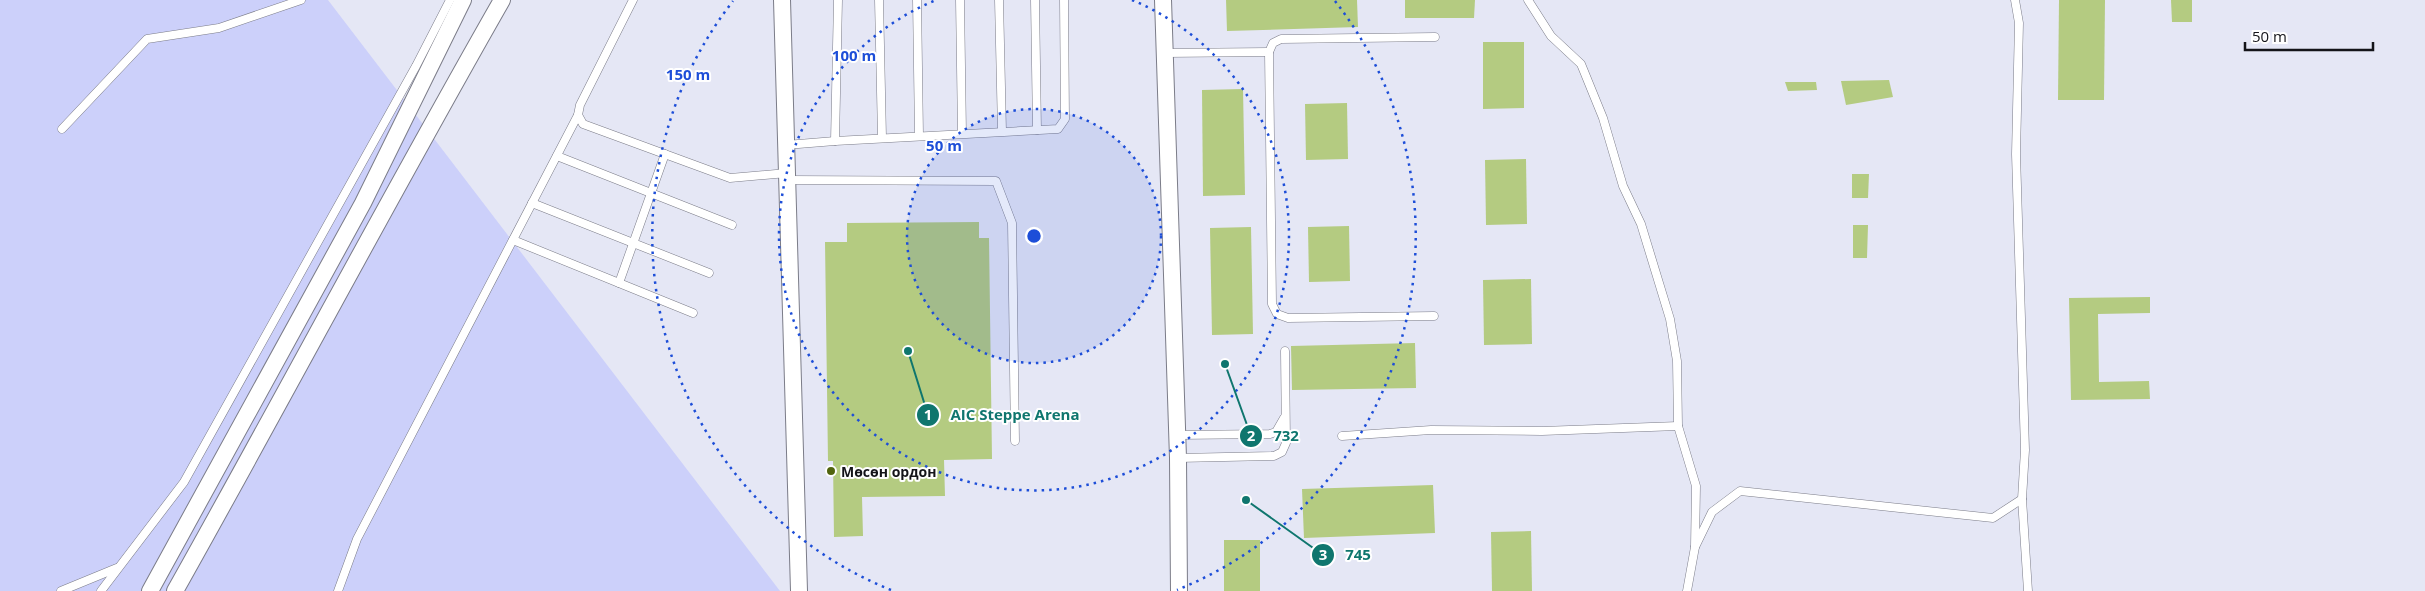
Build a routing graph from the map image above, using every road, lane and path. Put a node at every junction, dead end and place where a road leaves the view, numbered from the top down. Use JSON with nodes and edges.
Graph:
{"nodes":[{"id":1,"x":301,"y":0,"type":"edge"},
{"id":2,"x":450,"y":0,"type":"edge"},
{"id":3,"x":463,"y":0,"type":"edge"},
{"id":4,"x":502,"y":0,"type":"edge"},
{"id":5,"x":633,"y":0,"type":"edge"},
{"id":6,"x":782,"y":0,"type":"edge"},
{"id":7,"x":838,"y":0,"type":"edge"},
{"id":8,"x":879,"y":0,"type":"edge"},
{"id":9,"x":917,"y":0,"type":"edge"},
{"id":10,"x":960,"y":0,"type":"edge"},
{"id":11,"x":999,"y":0,"type":"edge"},
{"id":12,"x":1035,"y":0,"type":"edge"},
{"id":13,"x":1064,"y":0,"type":"edge"},
{"id":14,"x":1163,"y":0,"type":"edge"},
{"id":15,"x":1528,"y":0,"type":"edge"},
{"id":16,"x":2015,"y":0,"type":"edge"},
{"id":17,"x":1435,"y":37,"type":"dead end"},
{"id":18,"x":1269,"y":52,"type":"junction"},
{"id":19,"x":1165,"y":53,"type":"junction"},
{"id":20,"x":578,"y":115,"type":"junction"},
{"id":21,"x":62,"y":129,"type":"dead end"},
{"id":22,"x":1037,"y":130,"type":"junction"},
{"id":23,"x":1002,"y":131,"type":"junction"},
{"id":24,"x":962,"y":133,"type":"junction"},
{"id":25,"x":920,"y":135,"type":"junction"},
{"id":26,"x":882,"y":137,"type":"junction"},
{"id":27,"x":835,"y":141,"type":"junction"},
{"id":28,"x":786,"y":145,"type":"junction"},
{"id":29,"x":665,"y":154,"type":"junction"},
{"id":30,"x":557,"y":156,"type":"junction"},
{"id":31,"x":787,"y":176,"type":"junction"},
{"id":32,"x":651,"y":193,"type":"junction"},
{"id":33,"x":532,"y":203,"type":"junction"},
{"id":34,"x":732,"y":225,"type":"dead end"},
{"id":35,"x":513,"y":240,"type":"junction"},
{"id":36,"x":633,"y":243,"type":"junction"},
{"id":37,"x":709,"y":273,"type":"dead end"},
{"id":38,"x":619,"y":283,"type":"junction"},
{"id":39,"x":693,"y":313,"type":"dead end"},
{"id":40,"x":1434,"y":316,"type":"dead end"},
{"id":41,"x":1285,"y":352,"type":"dead end"},
{"id":42,"x":1286,"y":416,"type":"junction"},
{"id":43,"x":1678,"y":426,"type":"junction"},
{"id":44,"x":1177,"y":435,"type":"junction"},
{"id":45,"x":1342,"y":436,"type":"dead end"},
{"id":46,"x":1015,"y":441,"type":"dead end"},
{"id":47,"x":1178,"y":458,"type":"junction"},
{"id":48,"x":2022,"y":499,"type":"junction"},
{"id":49,"x":1695,"y":547,"type":"junction"},
{"id":50,"x":117,"y":568,"type":"junction"},
{"id":51,"x":62,"y":591,"type":"edge"},
{"id":52,"x":101,"y":591,"type":"edge"},
{"id":53,"x":150,"y":591,"type":"edge"},
{"id":54,"x":175,"y":591,"type":"edge"},
{"id":55,"x":338,"y":591,"type":"edge"},
{"id":56,"x":799,"y":591,"type":"edge"},
{"id":57,"x":1179,"y":591,"type":"edge"},
{"id":58,"x":1687,"y":591,"type":"edge"},
{"id":59,"x":2028,"y":591,"type":"edge"}],
"edges":[{"from":1,"to":21,"type":"lane"},
{"from":2,"to":50,"type":"lane"},
{"from":3,"to":53,"type":"street"},
{"from":4,"to":54,"type":"street"},
{"from":5,"to":20,"type":"lane"},
{"from":6,"to":28,"type":"street"},
{"from":7,"to":27,"type":"lane"},
{"from":8,"to":26,"type":"lane"},
{"from":9,"to":25,"type":"lane"},
{"from":10,"to":24,"type":"lane"},
{"from":11,"to":23,"type":"lane"},
{"from":12,"to":22,"type":"lane"},
{"from":13,"to":22,"type":"lane"},
{"from":14,"to":19,"type":"street"},
{"from":15,"to":43,"type":"lane"},
{"from":16,"to":48,"type":"lane"},
{"from":17,"to":18,"type":"lane"},
{"from":18,"to":19,"type":"lane"},
{"from":18,"to":40,"type":"lane"},
{"from":19,"to":44,"type":"street"},
{"from":20,"to":29,"type":"lane"},
{"from":20,"to":30,"type":"lane"},
{"from":22,"to":23,"type":"lane"},
{"from":23,"to":24,"type":"lane"},
{"from":24,"to":25,"type":"lane"},
{"from":25,"to":26,"type":"lane"},
{"from":26,"to":27,"type":"lane"},
{"from":27,"to":28,"type":"lane"},
{"from":28,"to":31,"type":"street"},
{"from":29,"to":31,"type":"lane"},
{"from":29,"to":32,"type":"lane"},
{"from":30,"to":32,"type":"lane"},
{"from":30,"to":33,"type":"lane"},
{"from":31,"to":46,"type":"lane"},
{"from":31,"to":56,"type":"street"},
{"from":32,"to":34,"type":"lane"},
{"from":32,"to":36,"type":"lane"},
{"from":33,"to":35,"type":"lane"},
{"from":33,"to":36,"type":"lane"},
{"from":35,"to":38,"type":"lane"},
{"from":35,"to":55,"type":"lane"},
{"from":36,"to":37,"type":"lane"},
{"from":36,"to":38,"type":"lane"},
{"from":38,"to":39,"type":"lane"},
{"from":41,"to":42,"type":"lane"},
{"from":42,"to":44,"type":"lane"},
{"from":42,"to":47,"type":"lane"},
{"from":43,"to":45,"type":"lane"},
{"from":43,"to":49,"type":"lane"},
{"from":44,"to":47,"type":"street"},
{"from":47,"to":57,"type":"street"},
{"from":48,"to":49,"type":"lane"},
{"from":48,"to":59,"type":"lane"},
{"from":49,"to":58,"type":"lane"},
{"from":50,"to":51,"type":"lane"},
{"from":50,"to":52,"type":"lane"}]}
